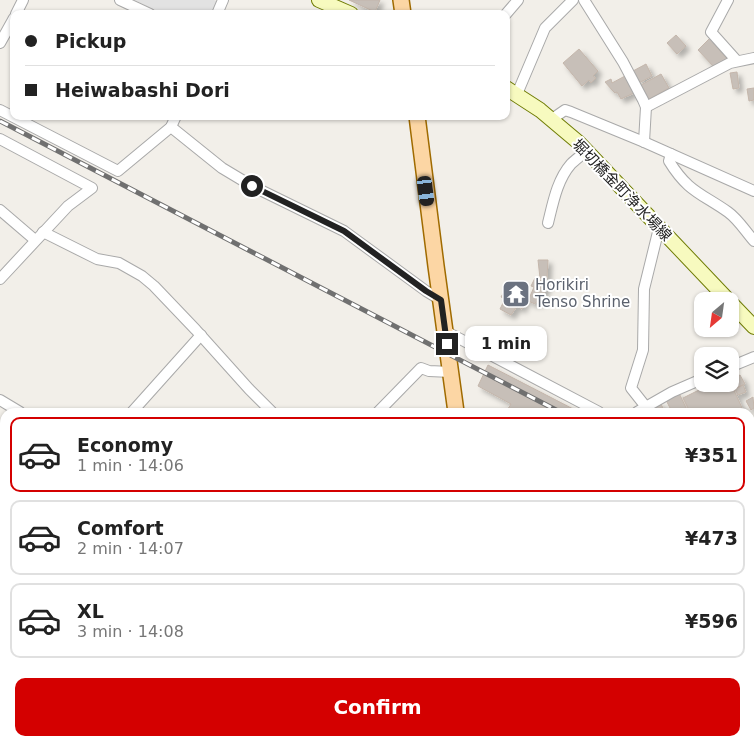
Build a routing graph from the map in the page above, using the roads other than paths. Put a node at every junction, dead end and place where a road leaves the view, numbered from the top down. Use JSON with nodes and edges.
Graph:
{"nodes":[{"id":1,"x":120,"y":0,"type":"edge"},
{"id":2,"x":319,"y":0,"type":"edge"},
{"id":3,"x":518,"y":0,"type":"edge"},
{"id":4,"x":573,"y":0,"type":"edge"},
{"id":5,"x":584,"y":0,"type":"edge"},
{"id":6,"x":728,"y":0,"type":"edge"},
{"id":7,"x":141,"y":10,"type":"edge"},
{"id":8,"x":341,"y":10,"type":"edge"},
{"id":9,"x":509,"y":10,"type":"edge"},
{"id":10,"x":7,"y":28,"type":"edge"},
{"id":11,"x":0,"y":43,"type":"edge"},
{"id":12,"x":754,"y":58,"type":"edge"},
{"id":13,"x":737,"y":61,"type":"junction"},
{"id":14,"x":511,"y":91,"type":"edge"},
{"id":15,"x":646,"y":107,"type":"junction"},
{"id":16,"x":552,"y":119,"type":"junction"},
{"id":17,"x":19,"y":120,"type":"edge"},
{"id":18,"x":172,"y":120,"type":"edge"},
{"id":19,"x":418,"y":120,"type":"edge"},
{"id":20,"x":0,"y":139,"type":"edge"},
{"id":21,"x":644,"y":142,"type":"junction"},
{"id":22,"x":586,"y":151,"type":"junction"},
{"id":23,"x":671,"y":154,"type":"junction"},
{"id":24,"x":754,"y":191,"type":"edge"},
{"id":25,"x":0,"y":210,"type":"edge"},
{"id":26,"x":548,"y":223,"type":"dead end"},
{"id":27,"x":659,"y":228,"type":"junction"},
{"id":28,"x":39,"y":236,"type":"junction"},
{"id":29,"x":754,"y":241,"type":"edge"},
{"id":30,"x":0,"y":279,"type":"edge"},
{"id":31,"x":720,"y":292,"type":"edge"},
{"id":32,"x":441,"y":300,"type":"junction"},
{"id":33,"x":739,"y":311,"type":"edge"},
{"id":34,"x":754,"y":327,"type":"edge"},
{"id":35,"x":445,"y":331,"type":"junction"},
{"id":36,"x":201,"y":335,"type":"junction"},
{"id":37,"x":754,"y":357,"type":"edge"},
{"id":38,"x":739,"y":363,"type":"edge"},
{"id":39,"x":451,"y":372,"type":"junction"},
{"id":40,"x":694,"y":382,"type":"edge"},
{"id":41,"x":0,"y":400,"type":"edge"},
{"id":42,"x":646,"y":407,"type":"joint"},
{"id":43,"x":13,"y":408,"type":"edge"},
{"id":44,"x":136,"y":408,"type":"edge"},
{"id":45,"x":268,"y":408,"type":"edge"},
{"id":46,"x":382,"y":408,"type":"edge"},
{"id":47,"x":456,"y":408,"type":"edge"},
{"id":48,"x":591,"y":408,"type":"edge"}],
"edges":[{"from":1,"to":7,"type":"street"},
{"from":2,"to":8,"type":"street"},
{"from":3,"to":9,"type":"street"},
{"from":4,"to":14,"type":"street"},
{"from":5,"to":15,"type":"street"},
{"from":6,"to":13,"type":"street"},
{"from":10,"to":11,"type":"street"},
{"from":12,"to":13,"type":"street"},
{"from":13,"to":15,"type":"street"},
{"from":14,"to":16,"type":"street","name":"堀切橋金町浄水場線"},
{"from":15,"to":21,"type":"street"},
{"from":16,"to":21,"type":"street"},
{"from":16,"to":22,"type":"street","name":"堀切橋金町浄水場線"},
{"from":17,"to":18,"type":"street"},
{"from":18,"to":32,"type":"street"},
{"from":19,"to":32,"type":"main road"},
{"from":20,"to":28,"type":"street"},
{"from":21,"to":23,"type":"street"},
{"from":22,"to":26,"type":"street"},
{"from":22,"to":27,"type":"street","name":"堀切橋金町浄水場線"},
{"from":23,"to":24,"type":"street"},
{"from":23,"to":29,"type":"street"},
{"from":25,"to":28,"type":"street"},
{"from":27,"to":31,"type":"street","name":"堀切橋金町浄水場線"},
{"from":27,"to":42,"type":"street"},
{"from":28,"to":30,"type":"street"},
{"from":28,"to":36,"type":"street"},
{"from":32,"to":35,"type":"main road"},
{"from":33,"to":34,"type":"street","name":"堀切橋金町浄水場線"},
{"from":35,"to":39,"type":"main road"},
{"from":35,"to":48,"type":"street"},
{"from":36,"to":44,"type":"street"},
{"from":36,"to":45,"type":"street"},
{"from":37,"to":38,"type":"street"},
{"from":39,"to":46,"type":"street"},
{"from":39,"to":47,"type":"main road"},
{"from":40,"to":42,"type":"street"},
{"from":41,"to":43,"type":"street"}]}
